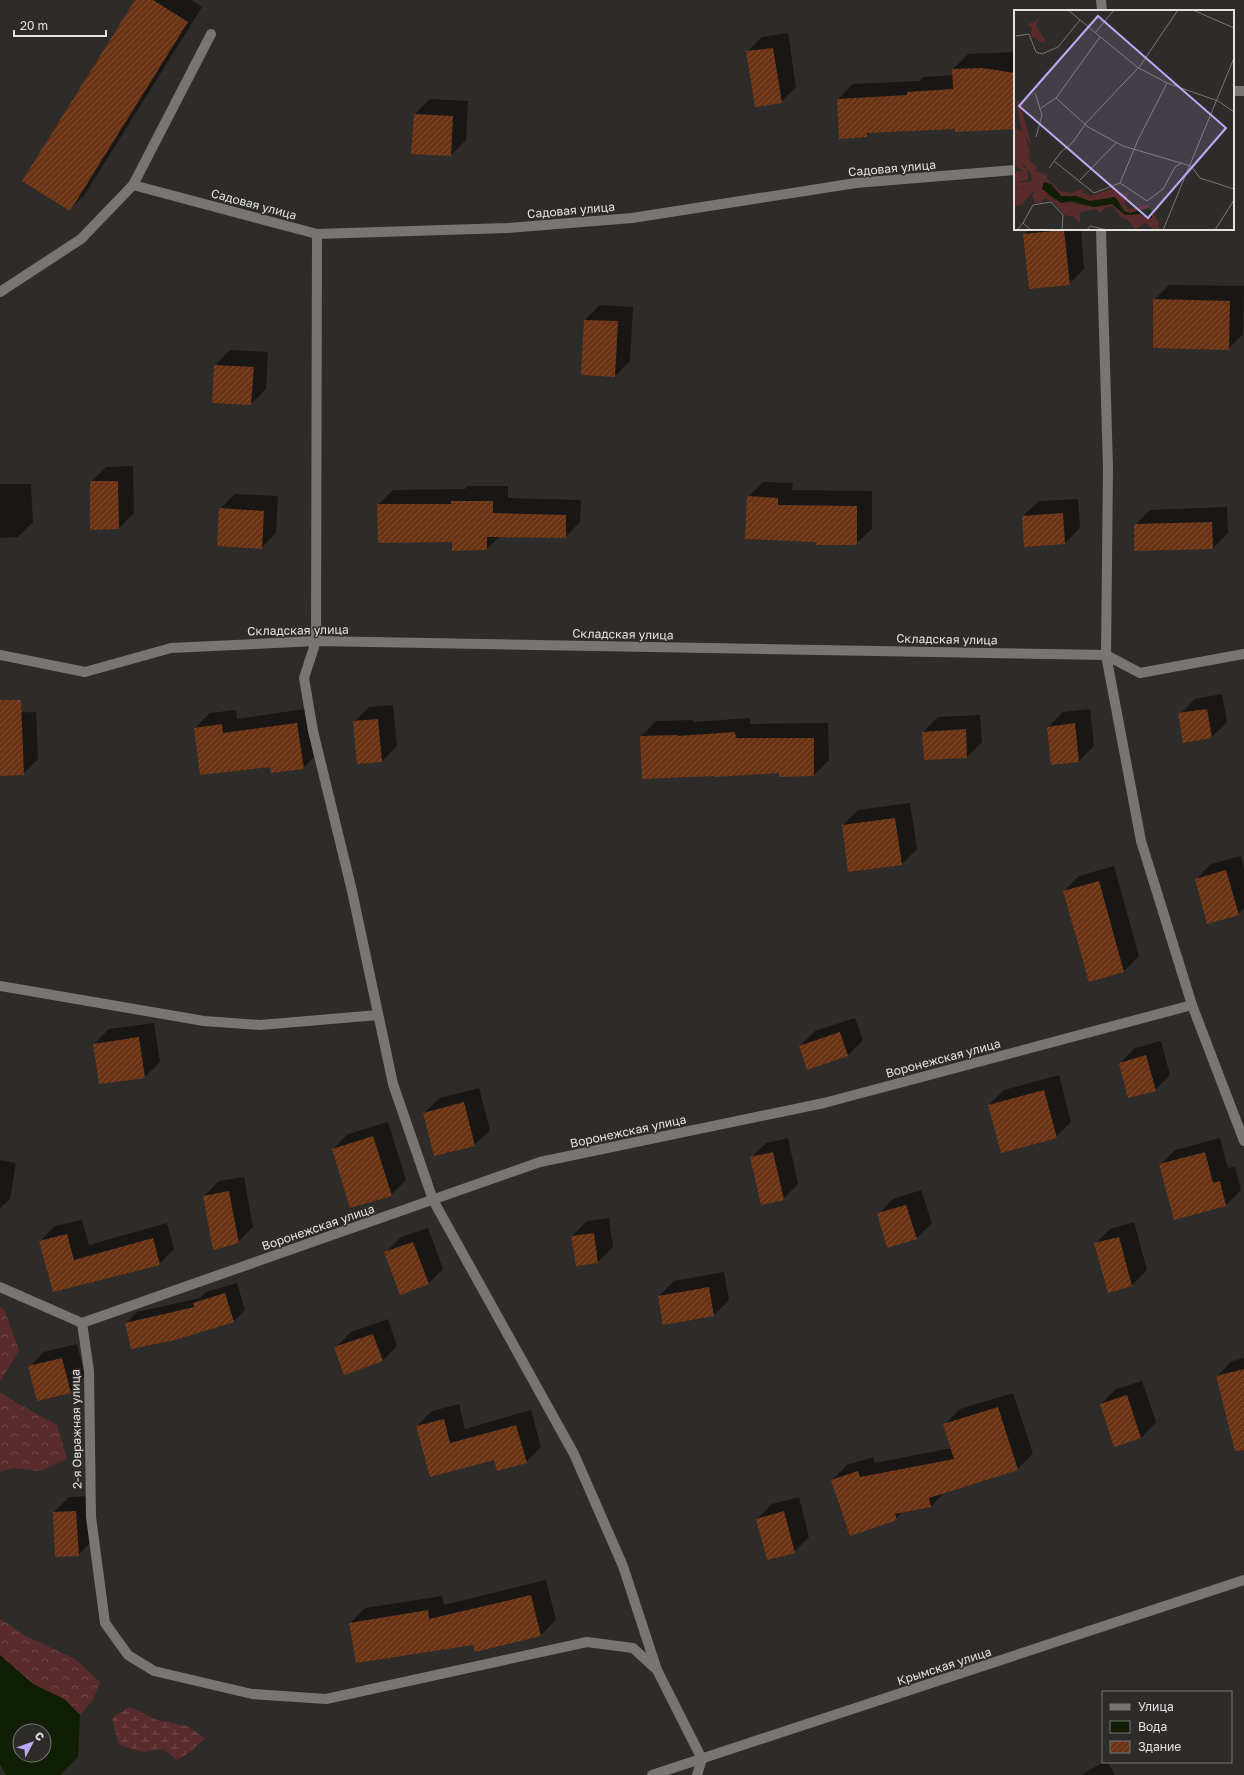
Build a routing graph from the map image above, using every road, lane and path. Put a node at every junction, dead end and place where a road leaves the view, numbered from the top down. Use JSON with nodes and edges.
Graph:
{"nodes":[{"id":1,"x":1101,"y":0,"type":"edge"},
{"id":2,"x":1102,"y":10,"type":"edge"},
{"id":3,"x":211,"y":34,"type":"dead end"},
{"id":4,"x":1014,"y":170,"type":"edge"},
{"id":5,"x":133,"y":185,"type":"junction"},
{"id":6,"x":1101,"y":230,"type":"edge"},
{"id":7,"x":317,"y":234,"type":"junction"},
{"id":8,"x":0,"y":292,"type":"edge"},
{"id":9,"x":316,"y":641,"type":"junction"},
{"id":10,"x":1244,"y":654,"type":"edge"},
{"id":11,"x":0,"y":655,"type":"edge"},
{"id":12,"x":1106,"y":655,"type":"junction"},
{"id":13,"x":0,"y":986,"type":"edge"},
{"id":14,"x":1192,"y":1005,"type":"junction"},
{"id":15,"x":378,"y":1015,"type":"junction"},
{"id":16,"x":1244,"y":1141,"type":"edge"},
{"id":17,"x":433,"y":1200,"type":"junction"},
{"id":18,"x":0,"y":1287,"type":"edge"},
{"id":19,"x":82,"y":1324,"type":"junction"},
{"id":20,"x":1244,"y":1580,"type":"edge"},
{"id":21,"x":657,"y":1670,"type":"junction"},
{"id":22,"x":702,"y":1759,"type":"junction"},
{"id":23,"x":652,"y":1775,"type":"edge"},
{"id":24,"x":697,"y":1775,"type":"edge"}],
"edges":[{"from":1,"to":2,"type":"street"},
{"from":3,"to":5,"type":"street"},
{"from":4,"to":7,"type":"street","name":"Садовая улица"},
{"from":5,"to":7,"type":"street","name":"Садовая улица"},
{"from":5,"to":8,"type":"street"},
{"from":6,"to":12,"type":"street"},
{"from":7,"to":9,"type":"street"},
{"from":9,"to":11,"type":"street","name":"Складская улица"},
{"from":9,"to":12,"type":"street","name":"Складская улица"},
{"from":9,"to":15,"type":"street"},
{"from":10,"to":12,"type":"street","name":"Складская улица"},
{"from":12,"to":14,"type":"street"},
{"from":13,"to":15,"type":"street"},
{"from":14,"to":16,"type":"street"},
{"from":14,"to":17,"type":"street","name":"Воронежская улица"},
{"from":15,"to":17,"type":"street"},
{"from":17,"to":19,"type":"street","name":"Воронежская улица"},
{"from":17,"to":21,"type":"street"},
{"from":18,"to":19,"type":"street"},
{"from":19,"to":21,"type":"street","name":"2-я Овражная улица"},
{"from":20,"to":22,"type":"street","name":"Крымская улица"},
{"from":21,"to":22,"type":"street"},
{"from":22,"to":23,"type":"street","name":"Крымская улица"},
{"from":22,"to":24,"type":"street"}]}
